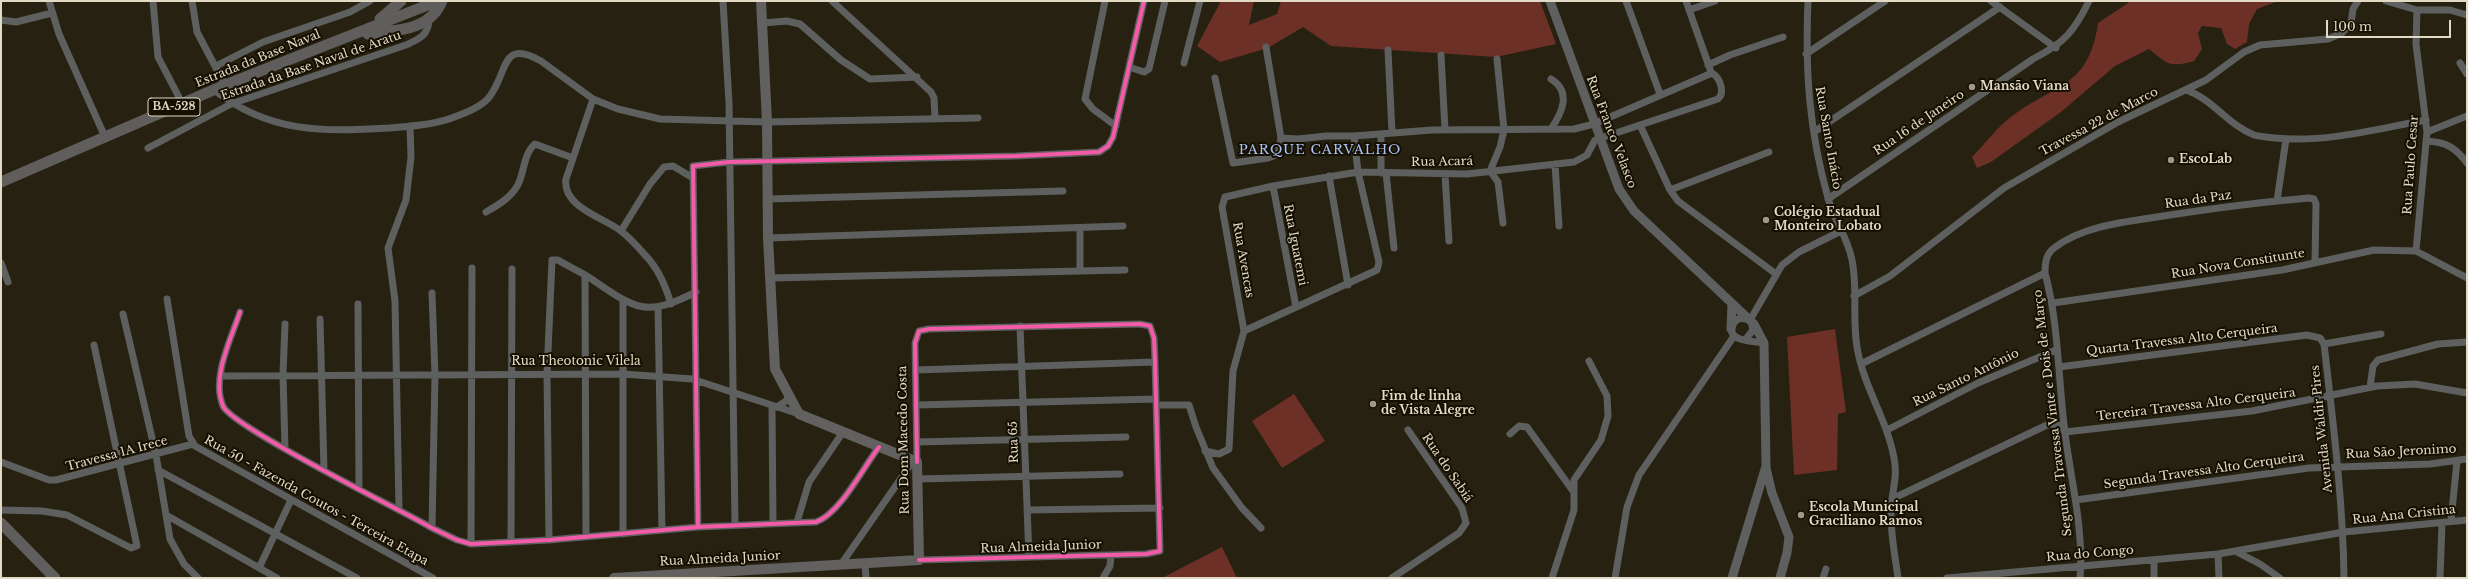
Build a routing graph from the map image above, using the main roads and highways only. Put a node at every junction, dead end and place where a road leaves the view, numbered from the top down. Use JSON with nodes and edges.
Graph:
{"nodes":[{"id":1,"x":401,"y":1,"type":"edge"},
{"id":2,"x":438,"y":1,"type":"edge"},
{"id":3,"x":442,"y":1,"type":"edge"},
{"id":4,"x":761,"y":1,"type":"edge"},
{"id":5,"x":425,"y":3,"type":"edge"},
{"id":6,"x":350,"y":37,"type":"junction"},
{"id":7,"x":1,"y":182,"type":"edge"},
{"id":8,"x":915,"y":461,"type":"joint"},
{"id":9,"x":1,"y":523,"type":"edge"},
{"id":10,"x":919,"y":560,"type":"joint"},
{"id":11,"x":744,"y":574,"type":"edge"},
{"id":12,"x":705,"y":575,"type":"edge"},
{"id":13,"x":667,"y":576,"type":"edge"},
{"id":14,"x":55,"y":578,"type":"edge"},
{"id":15,"x":614,"y":578,"type":"edge"},
{"id":16,"x":630,"y":578,"type":"edge"}],
"edges":[{"from":1,"to":6,"type":"main road"},
{"from":2,"to":5,"type":"main road","name":"Estrada da Base Naval","number":"BA-528"},
{"from":3,"to":6,"type":"main road"},
{"from":4,"to":8,"type":"main road","name":"Rua Theotonic Vilela"},
{"from":5,"to":6,"type":"main road","name":"Estrada da Base Naval","number":"BA-528"},
{"from":6,"to":7,"type":"main road","name":"Estrada da Base Naval","number":"BA-528"},
{"from":8,"to":10,"type":"main road","name":"Rua Dom Macedo Costa"},
{"from":9,"to":14,"type":"main road"},
{"from":10,"to":11,"type":"main road","name":"Rua Almeida Junior"},
{"from":11,"to":12,"type":"main road","name":"Rua Almeida Junior"},
{"from":12,"to":13,"type":"main road","name":"Rua Almeida Junior"},
{"from":13,"to":16,"type":"main road","name":"Rua Almeida Junior"},
{"from":15,"to":16,"type":"main road","name":"Rua Almeida Junior"}]}
